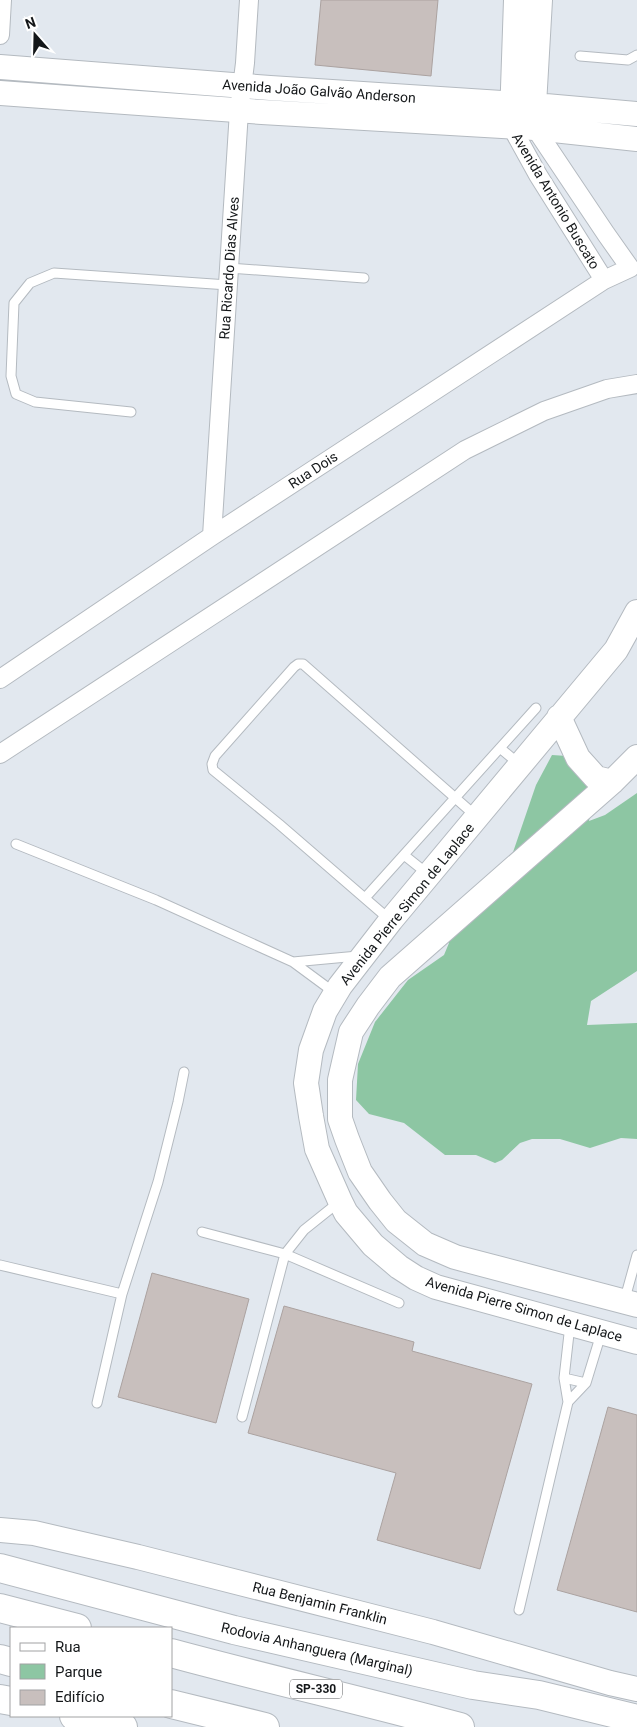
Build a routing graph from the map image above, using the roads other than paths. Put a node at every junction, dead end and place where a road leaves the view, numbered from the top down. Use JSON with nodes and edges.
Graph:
{"nodes":[{"id":1,"x":2,"y":0,"type":"edge"},
{"id":2,"x":249,"y":0,"type":"edge"},
{"id":3,"x":516,"y":0,"type":"edge"},
{"id":4,"x":540,"y":0,"type":"edge"},
{"id":5,"x":0,"y":35,"type":"edge"},
{"id":6,"x":637,"y":55,"type":"edge"},
{"id":7,"x":580,"y":56,"type":"dead end"},
{"id":8,"x":0,"y":67,"type":"edge"},
{"id":9,"x":243,"y":86,"type":"junction"},
{"id":10,"x":0,"y":93,"type":"edge"},
{"id":11,"x":239,"y":111,"type":"junction"},
{"id":12,"x":637,"y":114,"type":"edge"},
{"id":13,"x":523,"y":116,"type":"junction"},
{"id":14,"x":637,"y":139,"type":"edge"},
{"id":15,"x":634,"y":267,"type":"edge"},
{"id":16,"x":229,"y":277,"type":"junction"},
{"id":17,"x":364,"y":278,"type":"dead end"},
{"id":18,"x":604,"y":280,"type":"junction"},
{"id":19,"x":637,"y":384,"type":"edge"},
{"id":20,"x":131,"y":412,"type":"dead end"},
{"id":21,"x":212,"y":536,"type":"junction"},
{"id":22,"x":637,"y":612,"type":"edge"},
{"id":23,"x":0,"y":679,"type":"edge"},
{"id":24,"x":536,"y":708,"type":"dead end"},
{"id":25,"x":559,"y":717,"type":"junction"},
{"id":26,"x":500,"y":748,"type":"junction"},
{"id":27,"x":0,"y":754,"type":"edge"},
{"id":28,"x":637,"y":757,"type":"edge"},
{"id":29,"x":520,"y":765,"type":"junction"},
{"id":30,"x":612,"y":782,"type":"junction"},
{"id":31,"x":454,"y":798,"type":"junction"},
{"id":32,"x":477,"y":817,"type":"junction"},
{"id":33,"x":16,"y":844,"type":"dead end"},
{"id":34,"x":404,"y":855,"type":"junction"},
{"id":35,"x":429,"y":875,"type":"junction"},
{"id":36,"x":365,"y":898,"type":"junction"},
{"id":37,"x":391,"y":920,"type":"junction"},
{"id":38,"x":363,"y":956,"type":"junction"},
{"id":39,"x":293,"y":962,"type":"junction"},
{"id":40,"x":335,"y":993,"type":"junction"},
{"id":41,"x":311,"y":1050,"type":"junction"},
{"id":42,"x":345,"y":1054,"type":"junction"},
{"id":43,"x":184,"y":1072,"type":"dead end"},
{"id":44,"x":340,"y":1201,"type":"junction"},
{"id":45,"x":202,"y":1232,"type":"dead end"},
{"id":46,"x":286,"y":1254,"type":"junction"},
{"id":47,"x":637,"y":1256,"type":"edge"},
{"id":48,"x":0,"y":1265,"type":"edge"},
{"id":49,"x":122,"y":1294,"type":"junction"},
{"id":50,"x":399,"y":1303,"type":"dead end"},
{"id":51,"x":631,"y":1304,"type":"edge"},
{"id":52,"x":570,"y":1324,"type":"junction"},
{"id":53,"x":601,"y":1333,"type":"junction"},
{"id":54,"x":637,"y":1342,"type":"edge"},
{"id":55,"x":564,"y":1378,"type":"junction"},
{"id":56,"x":586,"y":1383,"type":"junction"},
{"id":57,"x":568,"y":1402,"type":"junction"},
{"id":58,"x":97,"y":1403,"type":"dead end"},
{"id":59,"x":242,"y":1418,"type":"dead end"},
{"id":60,"x":0,"y":1530,"type":"edge"},
{"id":61,"x":0,"y":1568,"type":"edge"},
{"id":62,"x":0,"y":1608,"type":"edge"},
{"id":63,"x":519,"y":1610,"type":"dead end"},
{"id":64,"x":73,"y":1627,"type":"edge"},
{"id":65,"x":172,"y":1653,"type":"edge"},
{"id":66,"x":473,"y":1685,"type":"junction"},
{"id":67,"x":637,"y":1689,"type":"edge"},
{"id":68,"x":172,"y":1704,"type":"edge"},
{"id":69,"x":78,"y":1717,"type":"edge"},
{"id":70,"x":637,"y":1718,"type":"edge"},
{"id":71,"x":123,"y":1727,"type":"edge"},
{"id":72,"x":265,"y":1727,"type":"edge"},
{"id":73,"x":460,"y":1727,"type":"edge"},
{"id":74,"x":614,"y":1727,"type":"edge"}],
"edges":[{"from":1,"to":5,"type":"street"},
{"from":2,"to":9,"type":"street","name":"Rua Ricardo Dias Alves"},
{"from":3,"to":13,"type":"street"},
{"from":4,"to":13,"type":"street"},
{"from":6,"to":7,"type":"lane"},
{"from":8,"to":9,"type":"street","name":"Avenida João Galvão Anderson"},
{"from":9,"to":11,"type":"street","name":"Rua Ricardo Dias Alves"},
{"from":9,"to":13,"type":"street","name":"Avenida João Galvão Anderson"},
{"from":10,"to":11,"type":"street","name":"Avenida João Galvão Anderson"},
{"from":11,"to":13,"type":"street","name":"Avenida João Galvão Anderson"},
{"from":11,"to":16,"type":"street","name":"Rua Ricardo Dias Alves"},
{"from":12,"to":13,"type":"street","name":"Avenida João Galvão Anderson"},
{"from":13,"to":14,"type":"street","name":"Avenida João Galvão Anderson"},
{"from":13,"to":15,"type":"street","name":"Avenida Antonio Buscato"},
{"from":13,"to":18,"type":"street","name":"Avenida Antonio Buscato"},
{"from":15,"to":18,"type":"street","name":"Rua Dois"},
{"from":16,"to":17,"type":"lane"},
{"from":16,"to":20,"type":"lane"},
{"from":16,"to":21,"type":"street","name":"Rua Ricardo Dias Alves"},
{"from":18,"to":21,"type":"street","name":"Rua Dois"},
{"from":19,"to":27,"type":"street"},
{"from":21,"to":23,"type":"street","name":"Rua Dois"},
{"from":22,"to":25,"type":"street","name":"Avenida Pierre Simon de Laplace"},
{"from":24,"to":26,"type":"lane"},
{"from":25,"to":29,"type":"street","name":"Avenida Pierre Simon de Laplace"},
{"from":25,"to":30,"type":"street"},
{"from":26,"to":29,"type":"lane"},
{"from":26,"to":31,"type":"lane"},
{"from":28,"to":30,"type":"street"},
{"from":29,"to":32,"type":"street","name":"Avenida Pierre Simon de Laplace"},
{"from":30,"to":42,"type":"street"},
{"from":31,"to":32,"type":"lane"},
{"from":31,"to":34,"type":"lane"},
{"from":31,"to":36,"type":"lane"},
{"from":32,"to":35,"type":"street","name":"Avenida Pierre Simon de Laplace"},
{"from":33,"to":39,"type":"lane"},
{"from":34,"to":35,"type":"lane"},
{"from":34,"to":36,"type":"lane"},
{"from":35,"to":37,"type":"street","name":"Avenida Pierre Simon de Laplace"},
{"from":36,"to":37,"type":"lane"},
{"from":37,"to":38,"type":"street","name":"Avenida Pierre Simon de Laplace"},
{"from":38,"to":39,"type":"lane"},
{"from":38,"to":40,"type":"street","name":"Avenida Pierre Simon de Laplace"},
{"from":39,"to":40,"type":"lane"},
{"from":40,"to":41,"type":"street","name":"Avenida Pierre Simon de Laplace"},
{"from":41,"to":42,"type":"street"},
{"from":41,"to":44,"type":"street","name":"Avenida Pierre Simon de Laplace"},
{"from":42,"to":51,"type":"street"},
{"from":43,"to":49,"type":"lane"},
{"from":44,"to":46,"type":"lane"},
{"from":44,"to":52,"type":"street","name":"Avenida Pierre Simon de Laplace"},
{"from":45,"to":46,"type":"lane"},
{"from":46,"to":50,"type":"lane"},
{"from":46,"to":59,"type":"lane"},
{"from":47,"to":51,"type":"lane"},
{"from":48,"to":49,"type":"lane"},
{"from":49,"to":58,"type":"lane"},
{"from":52,"to":53,"type":"street","name":"Avenida Pierre Simon de Laplace"},
{"from":52,"to":55,"type":"lane"},
{"from":53,"to":54,"type":"street","name":"Avenida Pierre Simon de Laplace"},
{"from":53,"to":56,"type":"lane"},
{"from":55,"to":56,"type":"lane"},
{"from":55,"to":57,"type":"lane"},
{"from":56,"to":57,"type":"lane"},
{"from":57,"to":63,"type":"lane"},
{"from":60,"to":67,"type":"street","name":"Rua Benjamin Franklin"},
{"from":61,"to":66,"type":"highway","name":"Rodovia Anhanguera (Marginal)"},
{"from":62,"to":64,"type":"highway"},
{"from":65,"to":73,"type":"highway","number":"SP-330"},
{"from":66,"to":70,"type":"highway","name":"Rodovia Anhanguera (Marginal)"},
{"from":66,"to":74,"type":"highway"},
{"from":68,"to":72,"type":"highway"},
{"from":69,"to":71,"type":"highway"}]}
